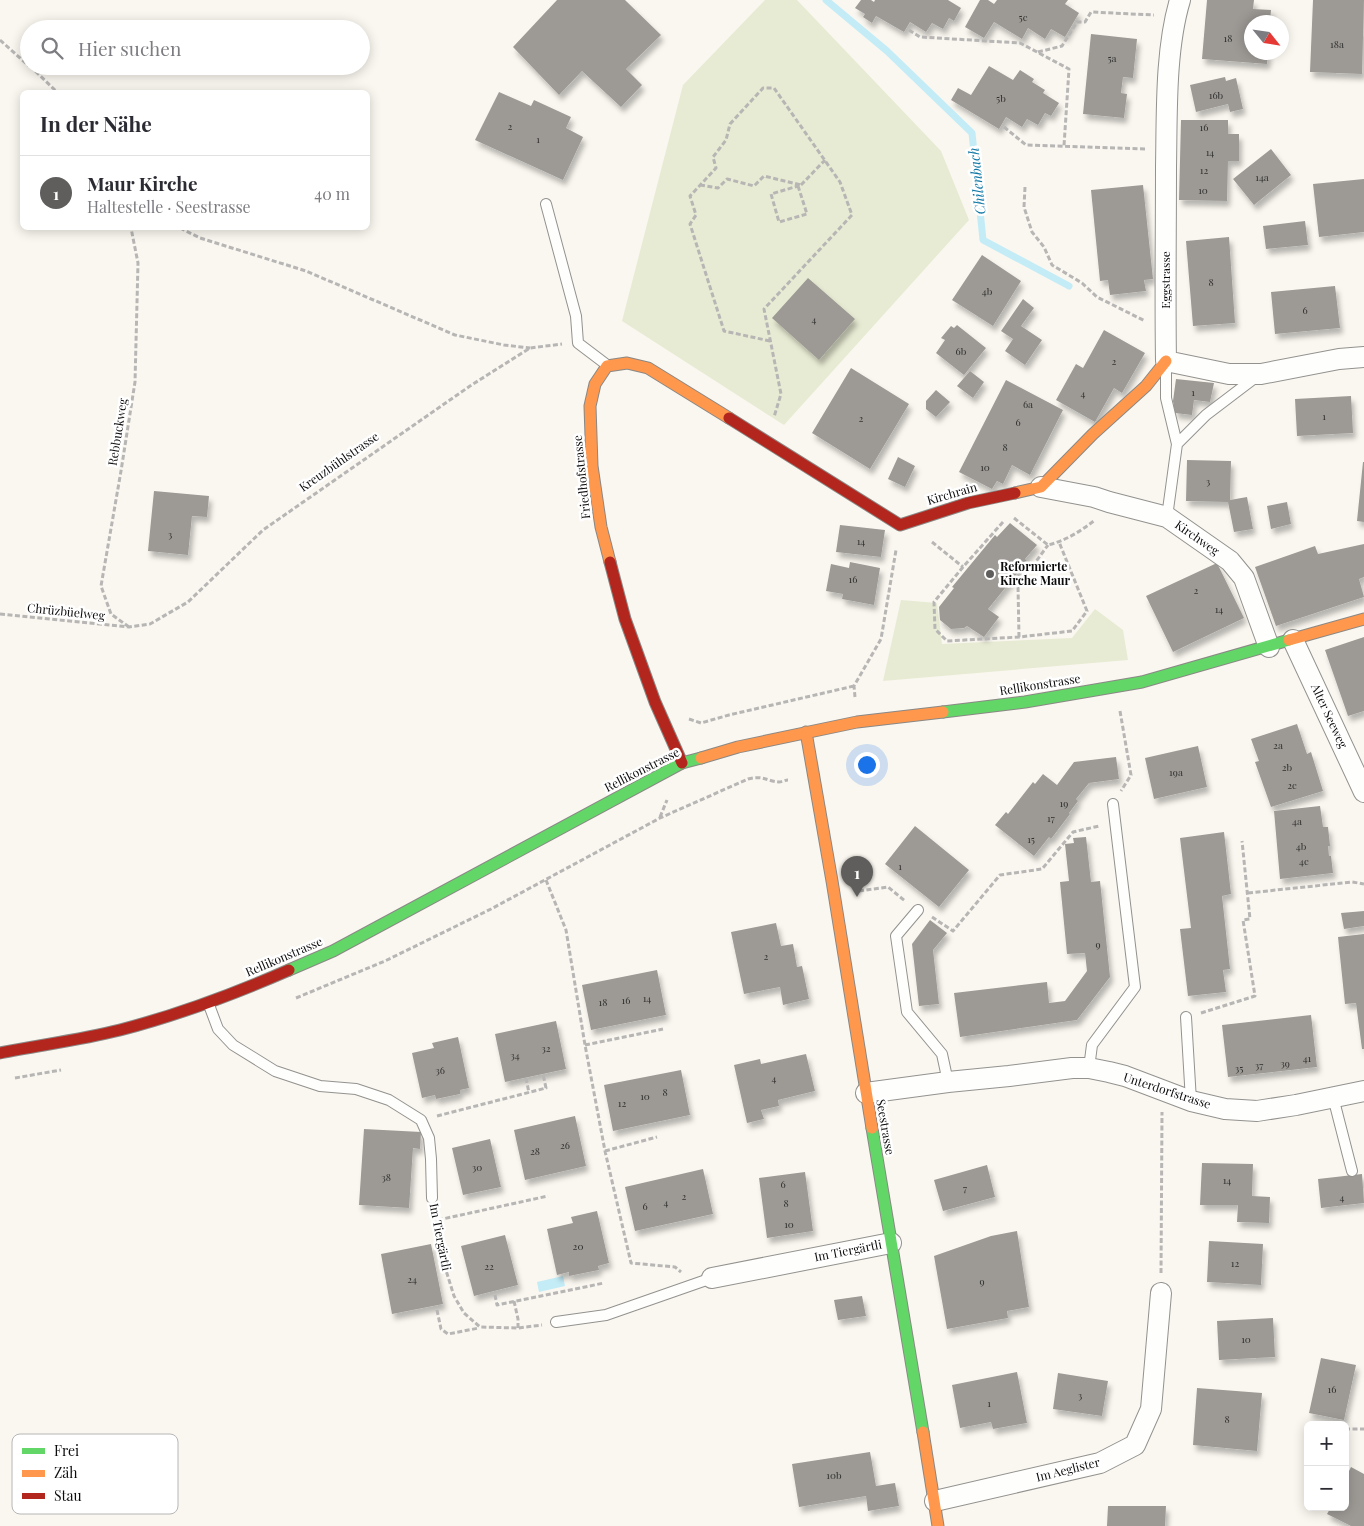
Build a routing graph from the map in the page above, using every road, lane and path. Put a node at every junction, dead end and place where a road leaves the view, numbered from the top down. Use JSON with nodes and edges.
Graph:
{"nodes":[{"id":1,"x":1177,"y":8,"type":"edge"},
{"id":2,"x":909,"y":30,"type":"dead end"},
{"id":3,"x":0,"y":40,"type":"edge"},
{"id":4,"x":1037,"y":52,"type":"junction"},
{"id":5,"x":20,"y":58,"type":"edge"},
{"id":6,"x":39,"y":75,"type":"edge"},
{"id":7,"x":55,"y":90,"type":"edge"},
{"id":8,"x":1004,"y":127,"type":"dead end"},
{"id":9,"x":1064,"y":146,"type":"junction"},
{"id":10,"x":1166,"y":150,"type":"junction"},
{"id":11,"x":825,"y":160,"type":"junction"},
{"id":12,"x":700,"y":185,"type":"junction"},
{"id":13,"x":800,"y":186,"type":"junction"},
{"id":14,"x":1026,"y":188,"type":"dead end"},
{"id":15,"x":546,"y":204,"type":"dead end"},
{"id":16,"x":131,"y":230,"type":"edge"},
{"id":17,"x":184,"y":230,"type":"edge"},
{"id":18,"x":1166,"y":322,"type":"junction"},
{"id":19,"x":770,"y":342,"type":"junction"},
{"id":20,"x":578,"y":343,"type":"junction"},
{"id":21,"x":530,"y":348,"type":"junction"},
{"id":22,"x":1364,"y":357,"type":"edge"},
{"id":23,"x":1166,"y":361,"type":"junction"},
{"id":24,"x":607,"y":366,"type":"junction"},
{"id":25,"x":1261,"y":374,"type":"junction"},
{"id":26,"x":766,"y":441,"type":"junction"},
{"id":27,"x":1178,"y":444,"type":"junction"},
{"id":28,"x":1041,"y":487,"type":"junction"},
{"id":29,"x":1010,"y":514,"type":"dead end"},
{"id":30,"x":1167,"y":517,"type":"junction"},
{"id":31,"x":1004,"y":521,"type":"dead end"},
{"id":32,"x":905,"y":523,"type":"junction"},
{"id":33,"x":1087,"y":526,"type":"dead end"},
{"id":34,"x":1059,"y":542,"type":"junction"},
{"id":35,"x":1048,"y":545,"type":"junction"},
{"id":36,"x":963,"y":567,"type":"junction"},
{"id":37,"x":0,"y":614,"type":"edge"},
{"id":38,"x":1364,"y":619,"type":"edge"},
{"id":39,"x":129,"y":627,"type":"junction"},
{"id":40,"x":1019,"y":637,"type":"junction"},
{"id":41,"x":1293,"y":640,"type":"junction"},
{"id":42,"x":1269,"y":647,"type":"junction"},
{"id":43,"x":854,"y":686,"type":"junction"},
{"id":44,"x":1116,"y":686,"type":"junction"},
{"id":45,"x":686,"y":717,"type":"dead end"},
{"id":46,"x":857,"y":722,"type":"junction"},
{"id":47,"x":806,"y":732,"type":"junction"},
{"id":48,"x":682,"y":763,"type":"junction"},
{"id":49,"x":1364,"y":792,"type":"edge"},
{"id":50,"x":1113,"y":804,"type":"joint"},
{"id":51,"x":1115,"y":823,"type":"junction"},
{"id":52,"x":1242,"y":841,"type":"dead end"},
{"id":53,"x":546,"y":880,"type":"dead end"},
{"id":54,"x":1364,"y":884,"type":"edge"},
{"id":55,"x":1248,"y":893,"type":"junction"},
{"id":56,"x":834,"y":895,"type":"junction"},
{"id":57,"x":901,"y":898,"type":"dead end"},
{"id":58,"x":918,"y":910,"type":"joint"},
{"id":59,"x":208,"y":1004,"type":"junction"},
{"id":60,"x":1186,"y":1018,"type":"joint"},
{"id":61,"x":663,"y":1029,"type":"dead end"},
{"id":62,"x":585,"y":1045,"type":"junction"},
{"id":63,"x":0,"y":1053,"type":"edge"},
{"id":64,"x":1089,"y":1068,"type":"junction"},
{"id":65,"x":543,"y":1074,"type":"dead end"},
{"id":66,"x":526,"y":1078,"type":"dead end"},
{"id":67,"x":948,"y":1082,"type":"junction"},
{"id":68,"x":1162,"y":1091,"type":"junction"},
{"id":69,"x":1364,"y":1091,"type":"edge"},
{"id":70,"x":529,"y":1093,"type":"junction"},
{"id":71,"x":866,"y":1093,"type":"junction"},
{"id":72,"x":1333,"y":1097,"type":"junction"},
{"id":73,"x":1191,"y":1101,"type":"junction"},
{"id":74,"x":421,"y":1120,"type":"junction"},
{"id":75,"x":656,"y":1137,"type":"dead end"},
{"id":76,"x":605,"y":1150,"type":"junction"},
{"id":77,"x":1352,"y":1171,"type":"dead end"},
{"id":78,"x":548,"y":1196,"type":"dead end"},
{"id":79,"x":432,"y":1198,"type":"joint"},
{"id":80,"x":438,"y":1220,"type":"junction"},
{"id":81,"x":891,"y":1243,"type":"junction"},
{"id":82,"x":712,"y":1278,"type":"joint"},
{"id":83,"x":604,"y":1283,"type":"dead end"},
{"id":84,"x":691,"y":1284,"type":"junction"},
{"id":85,"x":1161,"y":1293,"type":"joint"},
{"id":86,"x":495,"y":1295,"type":"dead end"},
{"id":87,"x":514,"y":1301,"type":"junction"},
{"id":88,"x":437,"y":1310,"type":"dead end"},
{"id":89,"x":556,"y":1322,"type":"joint"},
{"id":90,"x":480,"y":1328,"type":"junction"},
{"id":91,"x":518,"y":1328,"type":"junction"},
{"id":92,"x":1349,"y":1429,"type":"edge"},
{"id":93,"x":1364,"y":1430,"type":"edge"},
{"id":94,"x":935,"y":1501,"type":"junction"},
{"id":95,"x":938,"y":1526,"type":"edge"}],
"edges":[{"from":1,"to":4,"type":"path"},
{"from":1,"to":10,"type":"street","name":"Eggstrasse"},
{"from":2,"to":4,"type":"path"},
{"from":3,"to":5,"type":"path"},
{"from":4,"to":9,"type":"path"},
{"from":6,"to":7,"type":"path"},
{"from":8,"to":9,"type":"path"},
{"from":9,"to":10,"type":"path"},
{"from":10,"to":18,"type":"street","name":"Eggstrasse"},
{"from":11,"to":12,"type":"path"},
{"from":11,"to":13,"type":"path"},
{"from":11,"to":19,"type":"path"},
{"from":12,"to":13,"type":"path"},
{"from":12,"to":19,"type":"path"},
{"from":13,"to":13,"type":"path"},
{"from":14,"to":18,"type":"path"},
{"from":15,"to":20,"type":"lane"},
{"from":16,"to":39,"type":"path","name":"Rebbuckweg"},
{"from":17,"to":21,"type":"path"},
{"from":18,"to":23,"type":"street","name":"Eggstrasse"},
{"from":19,"to":26,"type":"path"},
{"from":20,"to":21,"type":"path","name":"Kreuzbühlstrasse"},
{"from":20,"to":24,"type":"lane"},
{"from":21,"to":39,"type":"path","name":"Kreuzbühlstrasse"},
{"from":22,"to":25,"type":"street"},
{"from":23,"to":25,"type":"street"},
{"from":23,"to":27,"type":"lane"},
{"from":23,"to":28,"type":"street"},
{"from":24,"to":26,"type":"street"},
{"from":24,"to":48,"type":"street","name":"Friedhofstrasse"},
{"from":25,"to":27,"type":"lane"},
{"from":26,"to":32,"type":"street"},
{"from":27,"to":30,"type":"lane"},
{"from":28,"to":30,"type":"street","name":"Kirchweg"},
{"from":28,"to":32,"type":"street","name":"Kirchrain"},
{"from":29,"to":35,"type":"path"},
{"from":30,"to":42,"type":"street","name":"Kirchweg"},
{"from":31,"to":36,"type":"path"},
{"from":32,"to":36,"type":"path"},
{"from":32,"to":43,"type":"path"},
{"from":33,"to":34,"type":"path"},
{"from":34,"to":35,"type":"path"},
{"from":34,"to":40,"type":"path"},
{"from":35,"to":40,"type":"path"},
{"from":36,"to":40,"type":"path"},
{"from":37,"to":39,"type":"path","name":"Chrüzbüelweg"},
{"from":38,"to":41,"type":"street","name":"Rellikonstrasse"},
{"from":41,"to":42,"type":"street","name":"Rellikonstrasse"},
{"from":41,"to":49,"type":"street","name":"Alter Seeweg"},
{"from":42,"to":44,"type":"street","name":"Rellikonstrasse"},
{"from":43,"to":45,"type":"path"},
{"from":43,"to":46,"type":"path"},
{"from":44,"to":46,"type":"street","name":"Rellikonstrasse"},
{"from":44,"to":50,"type":"path"},
{"from":46,"to":47,"type":"street","name":"Rellikonstrasse"},
{"from":47,"to":48,"type":"street","name":"Rellikonstrasse"},
{"from":47,"to":56,"type":"street","name":"Seestrasse"},
{"from":48,"to":59,"type":"street","name":"Rellikonstrasse"},
{"from":50,"to":51,"type":"lane"},
{"from":51,"to":58,"type":"path"},
{"from":51,"to":64,"type":"lane"},
{"from":52,"to":55,"type":"path"},
{"from":53,"to":62,"type":"path"},
{"from":54,"to":55,"type":"path"},
{"from":55,"to":60,"type":"path"},
{"from":56,"to":57,"type":"path"},
{"from":56,"to":71,"type":"street","name":"Seestrasse"},
{"from":58,"to":67,"type":"lane"},
{"from":59,"to":63,"type":"street","name":"Rellikonstrasse"},
{"from":59,"to":74,"type":"lane"},
{"from":60,"to":73,"type":"lane"},
{"from":61,"to":62,"type":"path"},
{"from":62,"to":76,"type":"path"},
{"from":64,"to":67,"type":"street","name":"Unterdorfstrasse"},
{"from":64,"to":68,"type":"street","name":"Unterdorfstrasse"},
{"from":65,"to":70,"type":"path"},
{"from":66,"to":70,"type":"path"},
{"from":67,"to":71,"type":"street","name":"Unterdorfstrasse"},
{"from":68,"to":73,"type":"street","name":"Unterdorfstrasse"},
{"from":68,"to":85,"type":"path"},
{"from":69,"to":72,"type":"street","name":"Unterdorfstrasse"},
{"from":70,"to":74,"type":"path"},
{"from":71,"to":81,"type":"street","name":"Seestrasse"},
{"from":72,"to":73,"type":"street","name":"Unterdorfstrasse"},
{"from":72,"to":77,"type":"lane"},
{"from":74,"to":79,"type":"lane","name":"Im Tiergärtli"},
{"from":75,"to":76,"type":"path"},
{"from":76,"to":84,"type":"path"},
{"from":78,"to":80,"type":"path"},
{"from":79,"to":80,"type":"path","name":"Im Tiergärtli"},
{"from":80,"to":90,"type":"path","name":"Im Tiergärtli"},
{"from":81,"to":82,"type":"street","name":"Im Tiergärtli"},
{"from":81,"to":94,"type":"street","name":"Seestrasse"},
{"from":82,"to":84,"type":"lane","name":"Im Tiergärtli"},
{"from":83,"to":87,"type":"path"},
{"from":84,"to":89,"type":"lane","name":"Im Tiergärtli"},
{"from":85,"to":94,"type":"street","name":"Im Aeglister"},
{"from":86,"to":87,"type":"path"},
{"from":87,"to":91,"type":"path"},
{"from":88,"to":90,"type":"path"},
{"from":89,"to":91,"type":"path"},
{"from":90,"to":91,"type":"path"},
{"from":92,"to":93,"type":"path"},
{"from":94,"to":95,"type":"street","name":"Seestrasse"}]}
